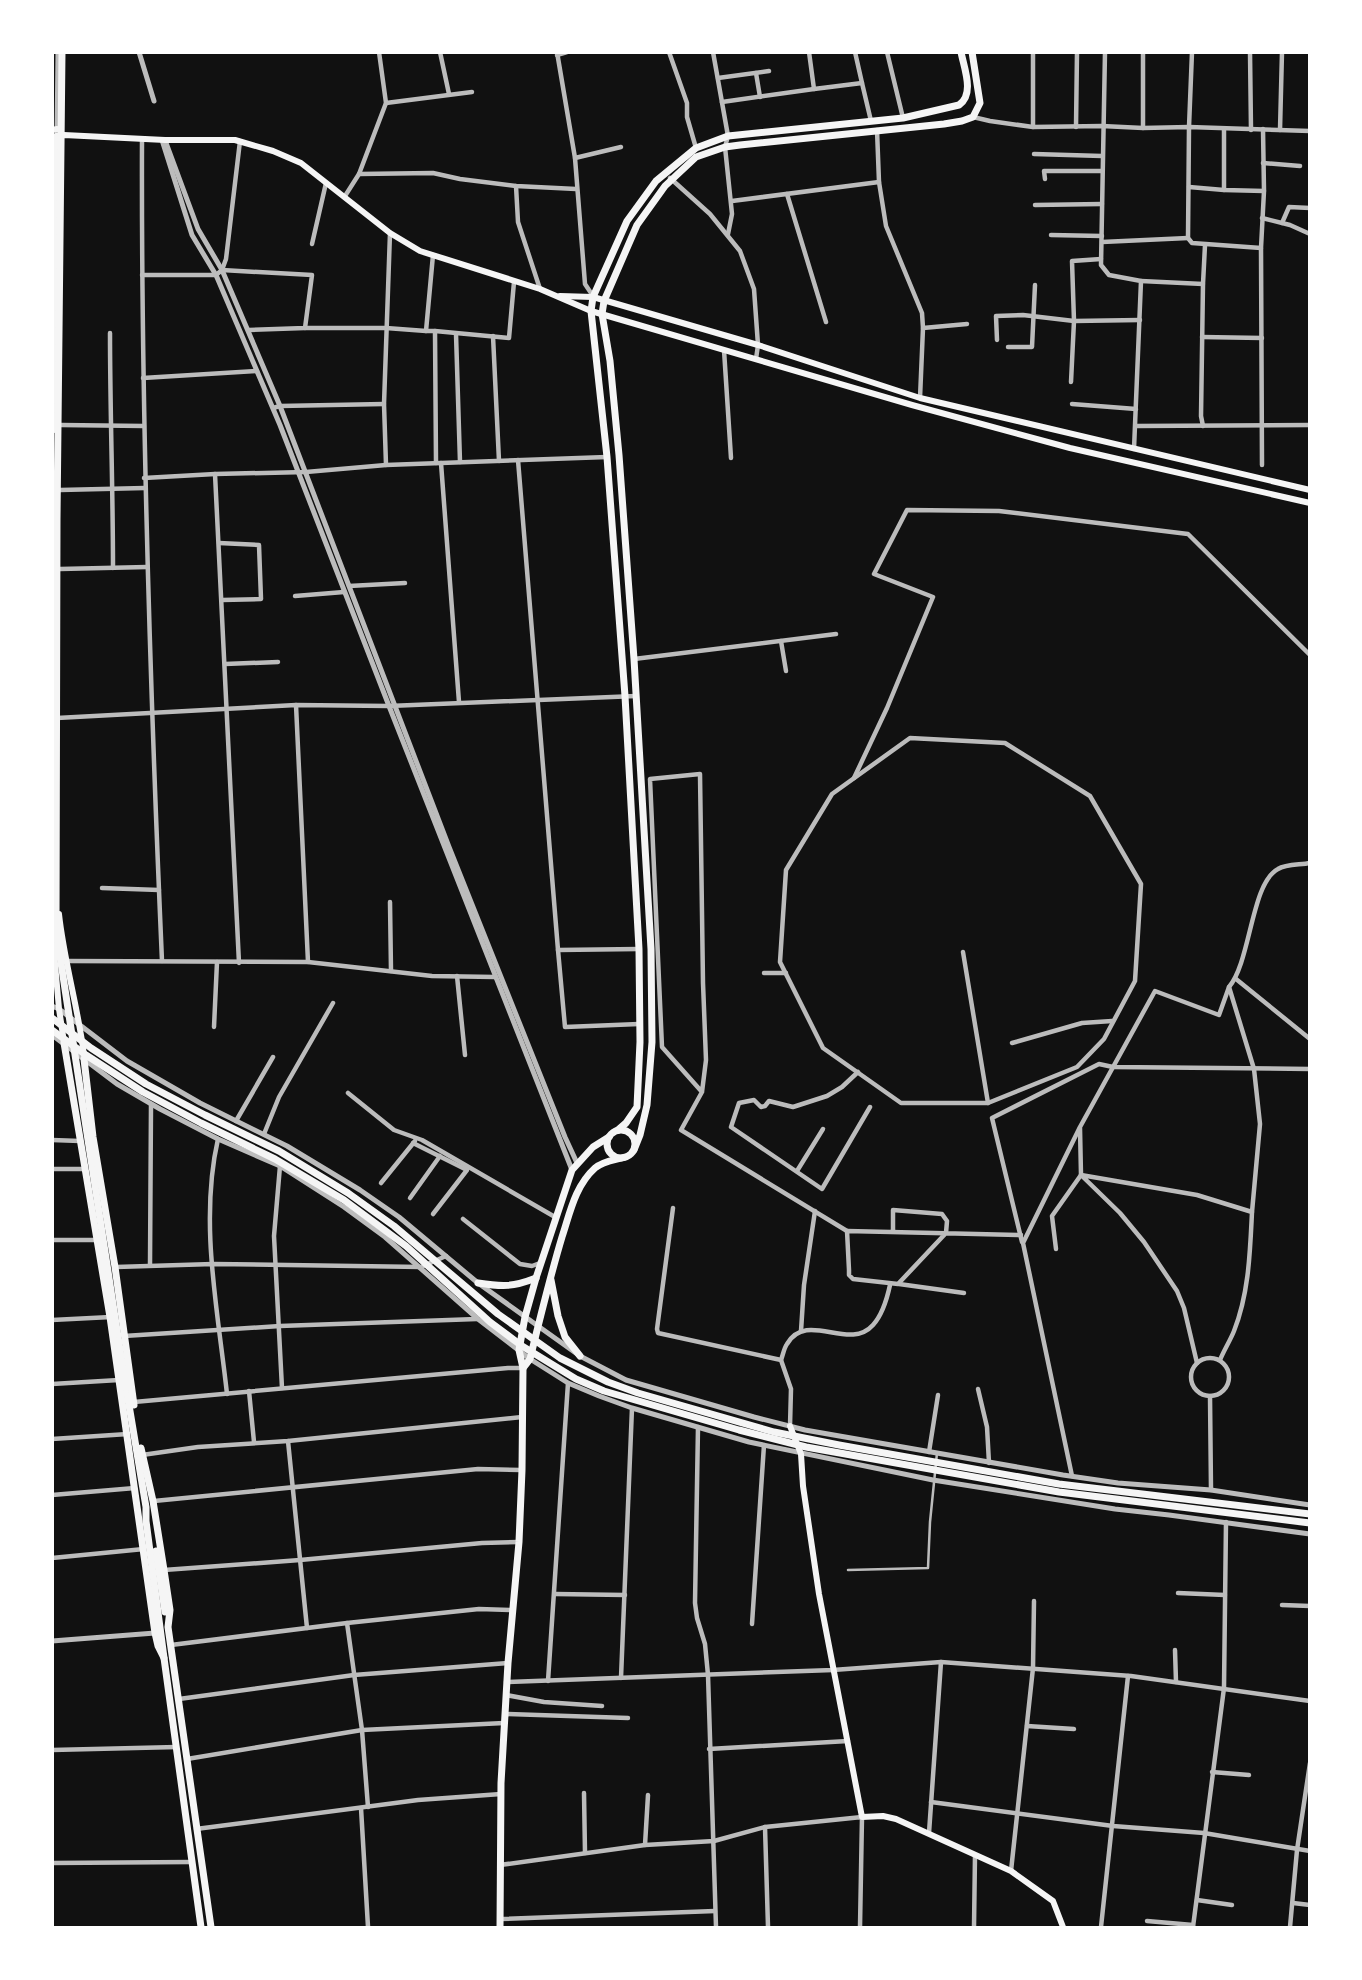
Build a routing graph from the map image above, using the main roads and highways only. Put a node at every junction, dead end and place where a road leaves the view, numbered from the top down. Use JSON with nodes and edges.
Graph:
{"nodes":[{"id":1,"x":961,"y":52,"type":"edge"},
{"id":2,"x":972,"y":52,"type":"edge"},
{"id":3,"x":59,"y":54,"type":"edge"},
{"id":4,"x":57,"y":134,"type":"edge"},
{"id":5,"x":54,"y":285,"type":"edge"},
{"id":6,"x":554,"y":295,"type":"junction"},
{"id":7,"x":593,"y":297,"type":"junction"},
{"id":8,"x":604,"y":301,"type":"junction"},
{"id":9,"x":591,"y":312,"type":"junction"},
{"id":10,"x":602,"y":314,"type":"junction"},
{"id":11,"x":1310,"y":490,"type":"edge"},
{"id":12,"x":1310,"y":503,"type":"edge"},
{"id":13,"x":56,"y":718,"type":"edge"},
{"id":14,"x":52,"y":750,"type":"edge"},
{"id":15,"x":52,"y":929,"type":"edge"},
{"id":16,"x":56,"y":1008,"type":"edge"},
{"id":17,"x":52,"y":1018,"type":"edge"},
{"id":18,"x":52,"y":1030,"type":"edge"},
{"id":19,"x":64,"y":1043,"type":"joint"},
{"id":20,"x":84,"y":1059,"type":"joint"},
{"id":21,"x":618,"y":1130,"type":"junction"},
{"id":22,"x":609,"y":1137,"type":"junction"},
{"id":23,"x":634,"y":1150,"type":"junction"},
{"id":24,"x":625,"y":1157,"type":"junction"},
{"id":25,"x":550,"y":1276,"type":"junction"},
{"id":26,"x":536,"y":1279,"type":"junction"},
{"id":27,"x":478,"y":1283,"type":"road end"},
{"id":28,"x":580,"y":1356,"type":"road end"},
{"id":29,"x":523,"y":1368,"type":"junction"},
{"id":30,"x":790,"y":1426,"type":"road end"},
{"id":31,"x":146,"y":1507,"type":"junction"},
{"id":32,"x":1310,"y":1514,"type":"edge"},
{"id":33,"x":1310,"y":1523,"type":"edge"},
{"id":34,"x":161,"y":1630,"type":"junction"},
{"id":35,"x":500,"y":1923,"type":"edge"},
{"id":36,"x":201,"y":1927,"type":"edge"},
{"id":37,"x":211,"y":1927,"type":"edge"},
{"id":38,"x":1063,"y":1927,"type":"edge"}],
"edges":[{"from":1,"to":7,"type":"main road"},
{"from":2,"to":8,"type":"main road"},
{"from":3,"to":31,"type":"main road"},
{"from":4,"to":5,"type":"main road"},
{"from":4,"to":6,"type":"main road"},
{"from":4,"to":13,"type":"main road"},
{"from":5,"to":13,"type":"main road"},
{"from":6,"to":7,"type":"main road"},
{"from":6,"to":9,"type":"main road"},
{"from":7,"to":8,"type":"main road"},
{"from":7,"to":9,"type":"main road"},
{"from":8,"to":10,"type":"main road"},
{"from":8,"to":11,"type":"main road"},
{"from":9,"to":10,"type":"main road"},
{"from":9,"to":21,"type":"main road"},
{"from":10,"to":12,"type":"main road"},
{"from":10,"to":23,"type":"main road"},
{"from":13,"to":14,"type":"main road"},
{"from":13,"to":20,"type":"main road"},
{"from":15,"to":16,"type":"main road"},
{"from":16,"to":19,"type":"main road"},
{"from":17,"to":32,"type":"main road"},
{"from":18,"to":33,"type":"main road"},
{"from":19,"to":34,"type":"main road"},
{"from":20,"to":34,"type":"main road"},
{"from":21,"to":22,"type":"main road"},
{"from":21,"to":23,"type":"main road"},
{"from":22,"to":24,"type":"main road"},
{"from":22,"to":26,"type":"main road"},
{"from":23,"to":24,"type":"main road"},
{"from":24,"to":25,"type":"main road"},
{"from":25,"to":28,"type":"main road"},
{"from":25,"to":29,"type":"main road"},
{"from":26,"to":27,"type":"main road"},
{"from":26,"to":29,"type":"main road"},
{"from":29,"to":35,"type":"main road"},
{"from":30,"to":38,"type":"main road"},
{"from":31,"to":34,"type":"main road"},
{"from":31,"to":34,"type":"main road"},
{"from":34,"to":36,"type":"main road"},
{"from":34,"to":37,"type":"main road"}]}
